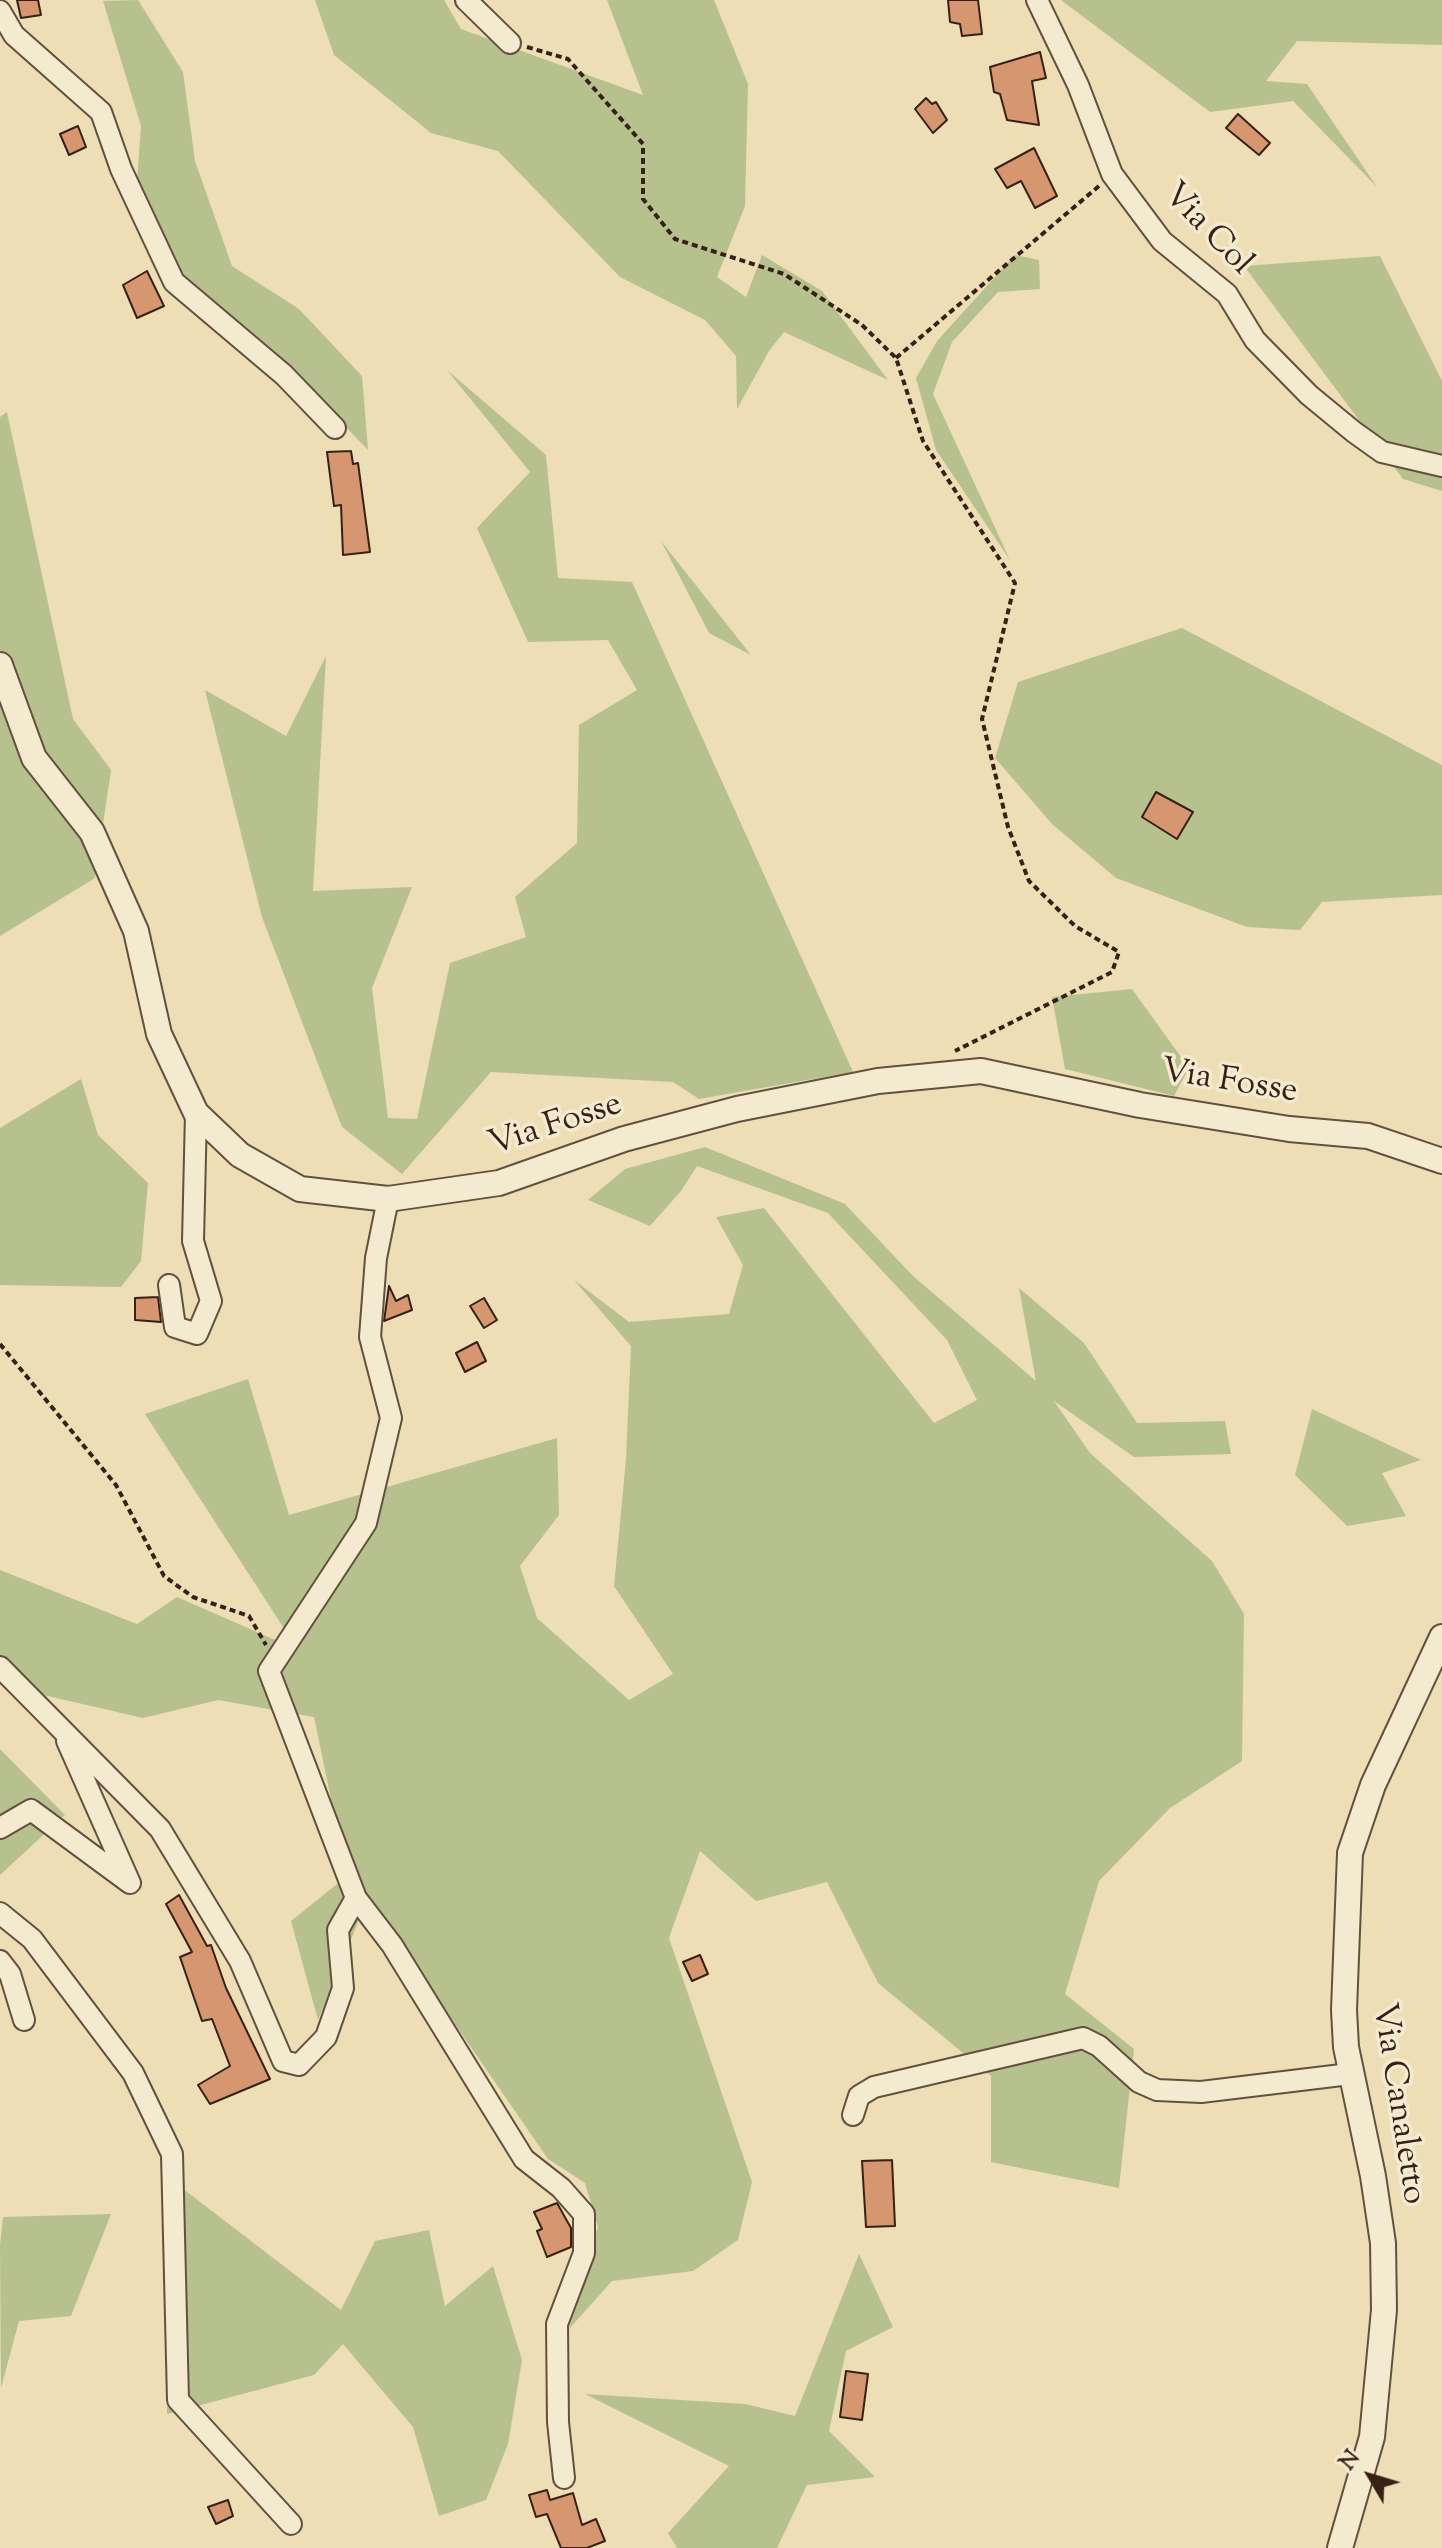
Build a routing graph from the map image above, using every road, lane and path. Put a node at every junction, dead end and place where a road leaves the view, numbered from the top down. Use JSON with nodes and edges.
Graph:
{"nodes":[{"id":1,"x":466,"y":0,"type":"edge"},
{"id":2,"x":1037,"y":0,"type":"edge"},
{"id":3,"x":0,"y":11,"type":"edge"},
{"id":4,"x":510,"y":43,"type":"joint"},
{"id":5,"x":1112,"y":174,"type":"junction"},
{"id":6,"x":896,"y":358,"type":"junction"},
{"id":7,"x":335,"y":428,"type":"dead end"},
{"id":8,"x":1442,"y":466,"type":"edge"},
{"id":9,"x":0,"y":665,"type":"edge"},
{"id":10,"x":943,"y":1058,"type":"dead end"},
{"id":11,"x":196,"y":1113,"type":"junction"},
{"id":12,"x":1442,"y":1161,"type":"edge"},
{"id":13,"x":388,"y":1199,"type":"junction"},
{"id":14,"x":169,"y":1285,"type":"dead end"},
{"id":15,"x":0,"y":1344,"type":"edge"},
{"id":16,"x":1442,"y":1637,"type":"edge"},
{"id":17,"x":276,"y":1661,"type":"junction"},
{"id":18,"x":0,"y":1667,"type":"edge"},
{"id":19,"x":60,"y":1726,"type":"junction"},
{"id":20,"x":0,"y":1828,"type":"edge"},
{"id":21,"x":356,"y":1898,"type":"junction"},
{"id":22,"x":0,"y":1913,"type":"edge"},
{"id":23,"x":0,"y":1961,"type":"edge"},
{"id":24,"x":24,"y":2020,"type":"dead end"},
{"id":25,"x":1350,"y":2074,"type":"junction"},
{"id":26,"x":853,"y":2115,"type":"dead end"},
{"id":27,"x":564,"y":2478,"type":"dead end"},
{"id":28,"x":291,"y":2524,"type":"dead end"},
{"id":29,"x":1340,"y":2548,"type":"edge"}],
"edges":[{"from":1,"to":4,"type":"street"},
{"from":2,"to":5,"type":"street","name":"Via Col"},
{"from":3,"to":7,"type":"street"},
{"from":4,"to":6,"type":"path"},
{"from":5,"to":6,"type":"path"},
{"from":5,"to":8,"type":"street","name":"Via Col"},
{"from":6,"to":10,"type":"path"},
{"from":9,"to":11,"type":"street","name":"Via Fosse"},
{"from":11,"to":13,"type":"street","name":"Via Fosse"},
{"from":11,"to":14,"type":"street"},
{"from":12,"to":13,"type":"street","name":"Via Fosse"},
{"from":13,"to":17,"type":"street"},
{"from":15,"to":17,"type":"path"},
{"from":16,"to":25,"type":"street","name":"Via Canaletto"},
{"from":17,"to":21,"type":"street"},
{"from":18,"to":19,"type":"street"},
{"from":19,"to":20,"type":"street"},
{"from":19,"to":21,"type":"street"},
{"from":21,"to":27,"type":"street"},
{"from":22,"to":28,"type":"street"},
{"from":23,"to":24,"type":"street"},
{"from":25,"to":26,"type":"street"},
{"from":25,"to":29,"type":"street","name":"Via Canaletto"}]}
